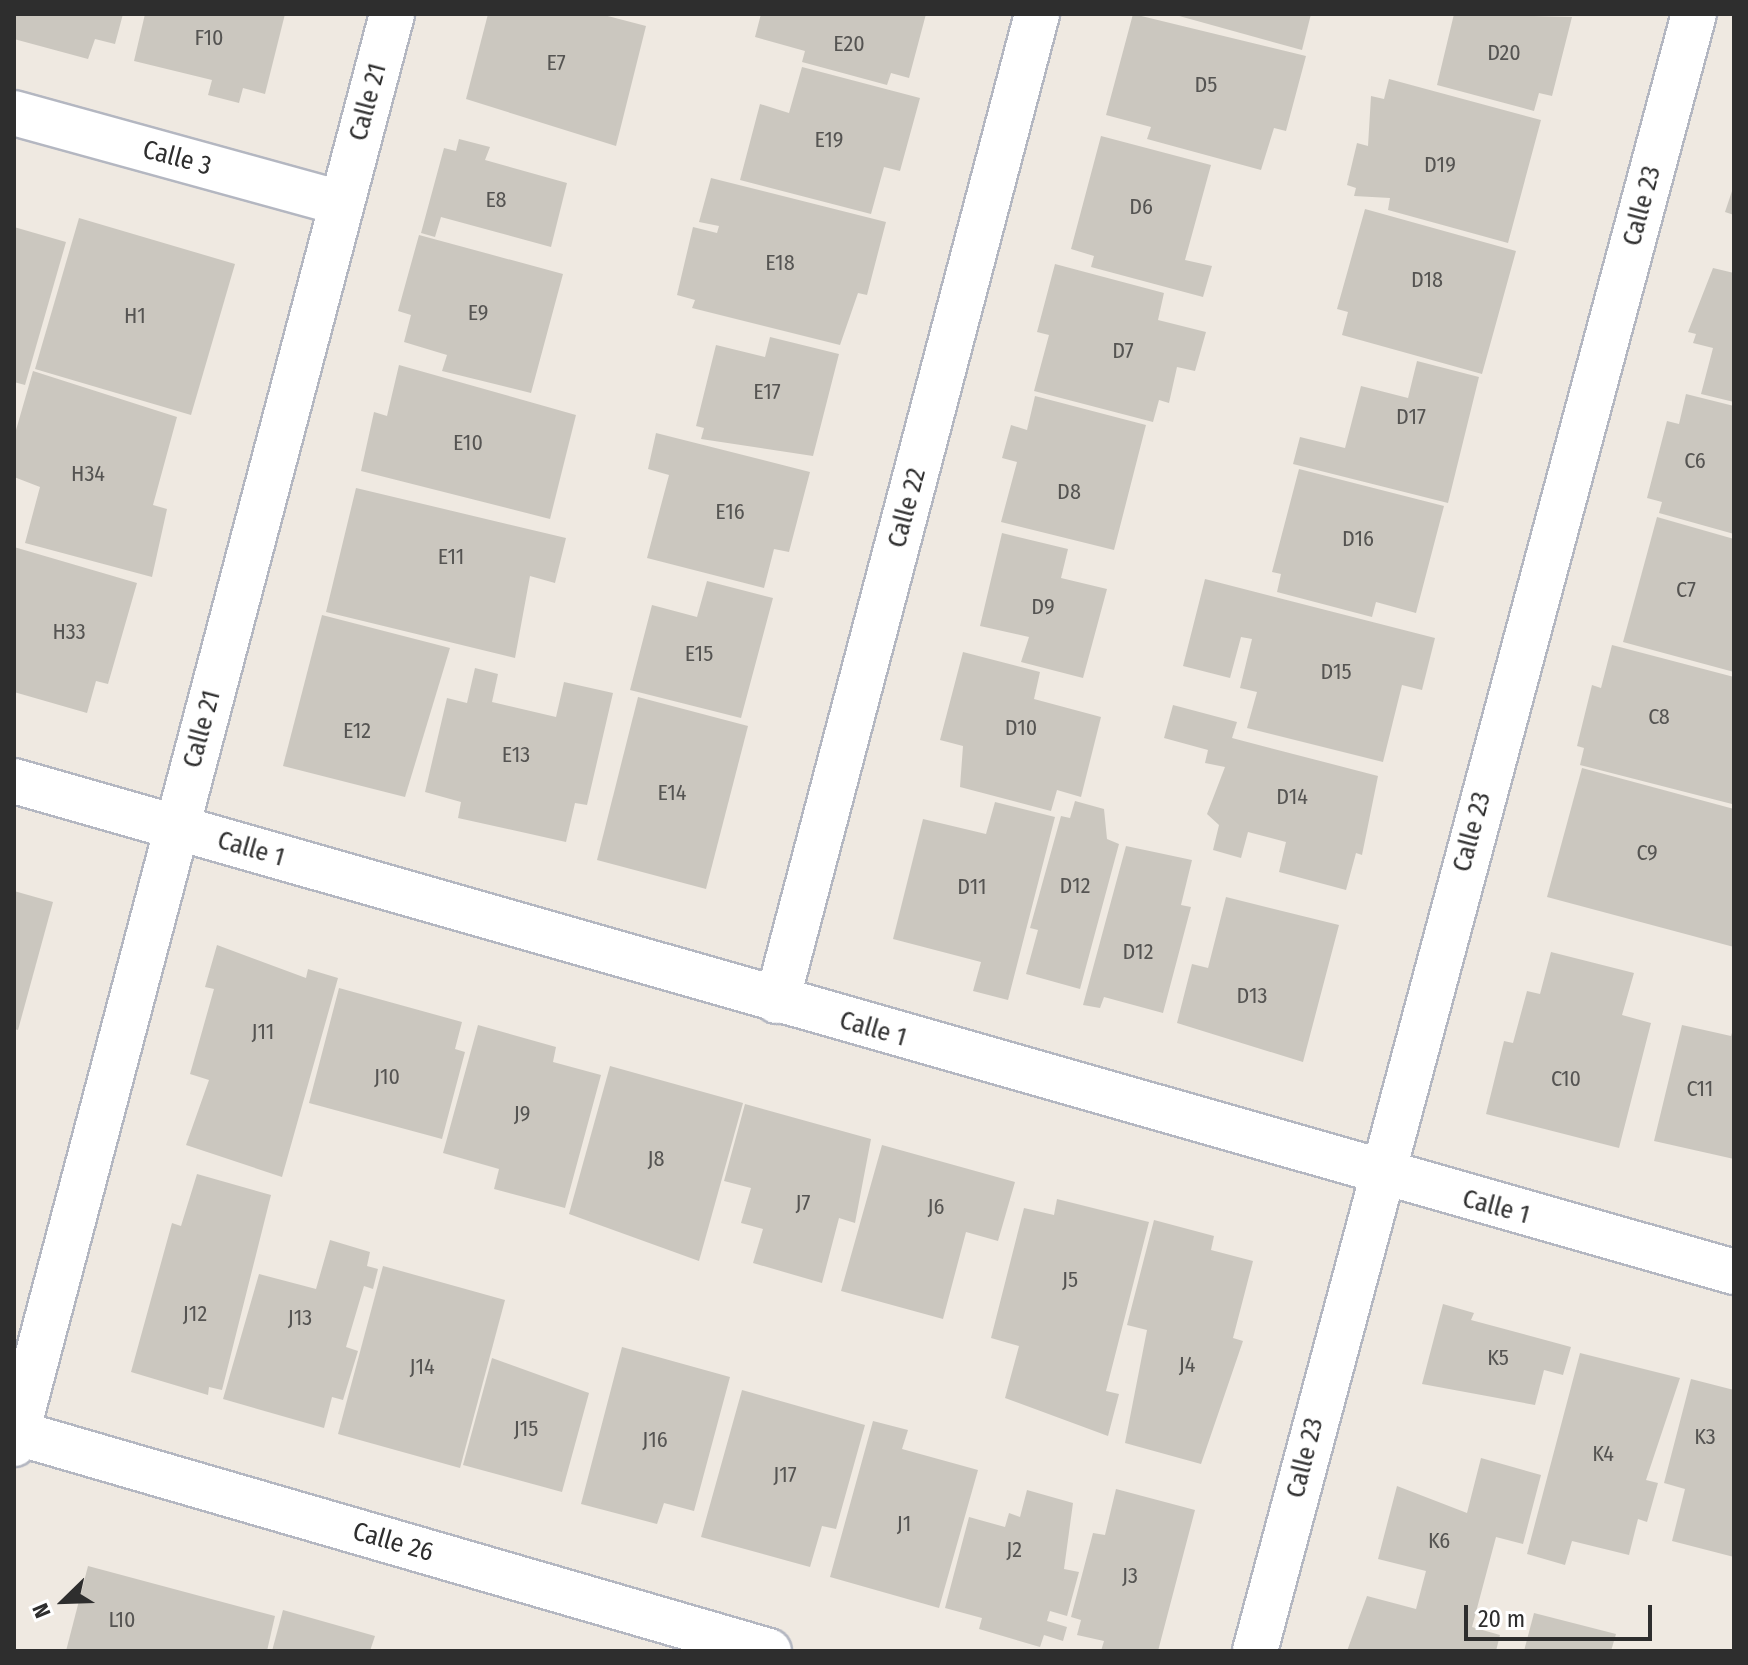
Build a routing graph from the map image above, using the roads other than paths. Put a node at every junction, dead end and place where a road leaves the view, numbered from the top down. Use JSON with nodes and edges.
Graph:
{"nodes":[{"id":1,"x":392,"y":14,"type":"edge"},
{"id":2,"x":1037,"y":14,"type":"edge"},
{"id":3,"x":1694,"y":14,"type":"edge"},
{"id":4,"x":14,"y":113,"type":"edge"},
{"id":5,"x":341,"y":203,"type":"junction"},
{"id":6,"x":14,"y":781,"type":"edge"},
{"id":7,"x":176,"y":828,"type":"junction"},
{"id":8,"x":777,"y":1001,"type":"junction"},
{"id":9,"x":1378,"y":1175,"type":"junction"},
{"id":10,"x":1734,"y":1272,"type":"edge"},
{"id":11,"x":15,"y":1436,"type":"edge"},
{"id":12,"x":769,"y":1651,"type":"edge"},
{"id":13,"x":1255,"y":1651,"type":"edge"}],
"edges":[{"from":1,"to":5,"type":"street","name":"Calle 21"},
{"from":2,"to":8,"type":"street","name":"Calle 22"},
{"from":3,"to":9,"type":"street","name":"Calle 23"},
{"from":4,"to":5,"type":"street","name":"Calle 3"},
{"from":5,"to":7,"type":"street","name":"Calle 21"},
{"from":6,"to":7,"type":"street","name":"Calle 1"},
{"from":7,"to":8,"type":"street","name":"Calle 1"},
{"from":7,"to":11,"type":"street","name":"Calle 21"},
{"from":8,"to":9,"type":"street","name":"Calle 1"},
{"from":9,"to":10,"type":"street","name":"Calle 1"},
{"from":9,"to":13,"type":"street","name":"Calle 23"},
{"from":11,"to":12,"type":"street","name":"Calle 26"}]}
